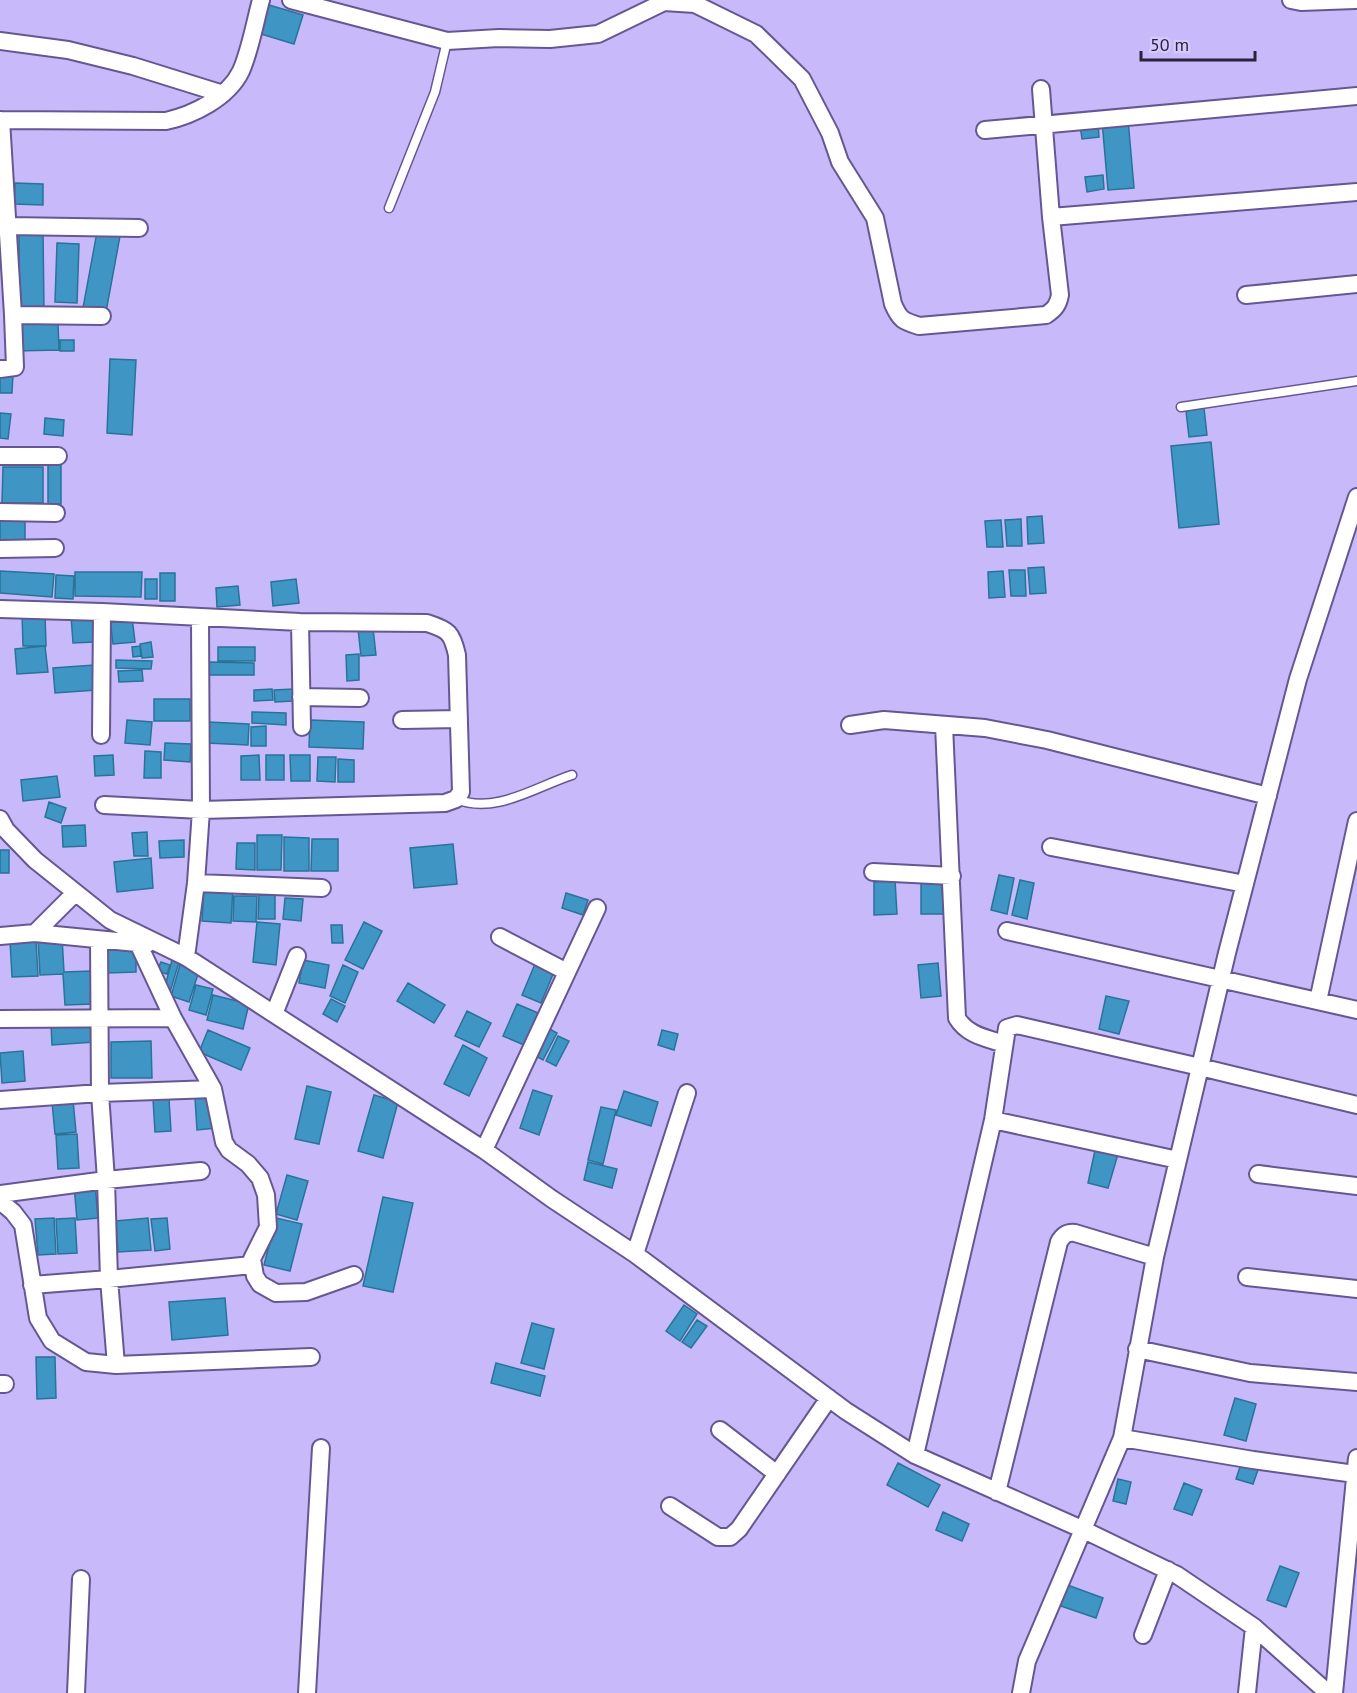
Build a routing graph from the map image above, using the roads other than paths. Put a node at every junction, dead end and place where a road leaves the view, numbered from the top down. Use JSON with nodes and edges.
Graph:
{"nodes":[{"id":1,"x":261,"y":0,"type":"edge"},
{"id":2,"x":291,"y":0,"type":"edge"},
{"id":3,"x":1291,"y":0,"type":"edge"},
{"id":4,"x":1355,"y":0,"type":"edge"},
{"id":5,"x":0,"y":41,"type":"edge"},
{"id":6,"x":447,"y":41,"type":"junction"},
{"id":7,"x":1041,"y":89,"type":"dead end"},
{"id":8,"x":223,"y":94,"type":"junction"},
{"id":9,"x":1357,"y":96,"type":"edge"},
{"id":10,"x":1,"y":120,"type":"edge"},
{"id":11,"x":1044,"y":124,"type":"junction"},
{"id":12,"x":984,"y":130,"type":"dead end"},
{"id":13,"x":1357,"y":192,"type":"edge"},
{"id":14,"x":389,"y":208,"type":"dead end"},
{"id":15,"x":1051,"y":218,"type":"junction"},
{"id":16,"x":8,"y":226,"type":"junction"},
{"id":17,"x":139,"y":228,"type":"dead end"},
{"id":18,"x":1357,"y":284,"type":"edge"},
{"id":19,"x":1246,"y":294,"type":"dead end"},
{"id":20,"x":6,"y":297,"type":"edge"},
{"id":21,"x":13,"y":315,"type":"junction"},
{"id":22,"x":102,"y":316,"type":"dead end"},
{"id":23,"x":0,"y":369,"type":"edge"},
{"id":24,"x":1357,"y":381,"type":"edge"},
{"id":25,"x":1181,"y":407,"type":"dead end"},
{"id":26,"x":0,"y":456,"type":"edge"},
{"id":27,"x":58,"y":456,"type":"dead end"},
{"id":28,"x":1357,"y":497,"type":"edge"},
{"id":29,"x":0,"y":513,"type":"edge"},
{"id":30,"x":56,"y":513,"type":"dead end"},
{"id":31,"x":55,"y":548,"type":"dead end"},
{"id":32,"x":0,"y":549,"type":"edge"},
{"id":33,"x":0,"y":609,"type":"edge"},
{"id":34,"x":102,"y":612,"type":"junction"},
{"id":35,"x":200,"y":618,"type":"junction"},
{"id":36,"x":300,"y":622,"type":"junction"},
{"id":37,"x":301,"y":697,"type":"junction"},
{"id":38,"x":360,"y":698,"type":"dead end"},
{"id":39,"x":459,"y":718,"type":"junction"},
{"id":40,"x":402,"y":720,"type":"dead end"},
{"id":41,"x":944,"y":724,"type":"junction"},
{"id":42,"x":850,"y":725,"type":"dead end"},
{"id":43,"x":302,"y":728,"type":"dead end"},
{"id":44,"x":101,"y":735,"type":"dead end"},
{"id":45,"x":572,"y":775,"type":"dead end"},
{"id":46,"x":1268,"y":796,"type":"junction"},
{"id":47,"x":456,"y":799,"type":"junction"},
{"id":48,"x":104,"y":805,"type":"dead end"},
{"id":49,"x":201,"y":810,"type":"junction"},
{"id":50,"x":0,"y":819,"type":"edge"},
{"id":51,"x":1357,"y":821,"type":"edge"},
{"id":52,"x":1051,"y":847,"type":"dead end"},
{"id":53,"x":873,"y":872,"type":"dead end"},
{"id":54,"x":952,"y":876,"type":"junction"},
{"id":55,"x":196,"y":883,"type":"junction"},
{"id":56,"x":1245,"y":884,"type":"junction"},
{"id":57,"x":322,"y":888,"type":"dead end"},
{"id":58,"x":74,"y":894,"type":"junction"},
{"id":59,"x":597,"y":908,"type":"dead end"},
{"id":60,"x":1007,"y":931,"type":"dead end"},
{"id":61,"x":35,"y":933,"type":"junction"},
{"id":62,"x":0,"y":936,"type":"edge"},
{"id":63,"x":500,"y":937,"type":"dead end"},
{"id":64,"x":99,"y":940,"type":"junction"},
{"id":65,"x":138,"y":943,"type":"junction"},
{"id":66,"x":160,"y":946,"type":"junction"},
{"id":67,"x":297,"y":956,"type":"dead end"},
{"id":68,"x":186,"y":957,"type":"junction"},
{"id":69,"x":567,"y":972,"type":"junction"},
{"id":70,"x":1221,"y":978,"type":"junction"},
{"id":71,"x":1318,"y":1000,"type":"junction"},
{"id":72,"x":1357,"y":1010,"type":"edge"},
{"id":73,"x":274,"y":1014,"type":"junction"},
{"id":74,"x":173,"y":1018,"type":"junction"},
{"id":75,"x":0,"y":1019,"type":"edge"},
{"id":76,"x":99,"y":1019,"type":"junction"},
{"id":77,"x":1004,"y":1044,"type":"junction"},
{"id":78,"x":1200,"y":1066,"type":"junction"},
{"id":79,"x":213,"y":1089,"type":"junction"},
{"id":80,"x":687,"y":1093,"type":"dead end"},
{"id":81,"x":100,"y":1094,"type":"junction"},
{"id":82,"x":0,"y":1100,"type":"edge"},
{"id":83,"x":1357,"y":1105,"type":"edge"},
{"id":84,"x":993,"y":1120,"type":"junction"},
{"id":85,"x":484,"y":1150,"type":"junction"},
{"id":86,"x":1178,"y":1161,"type":"junction"},
{"id":87,"x":201,"y":1171,"type":"dead end"},
{"id":88,"x":1258,"y":1174,"type":"dead end"},
{"id":89,"x":106,"y":1180,"type":"junction"},
{"id":90,"x":1357,"y":1186,"type":"edge"},
{"id":91,"x":0,"y":1194,"type":"edge"},
{"id":92,"x":0,"y":1201,"type":"edge"},
{"id":93,"x":635,"y":1254,"type":"junction"},
{"id":94,"x":1155,"y":1257,"type":"junction"},
{"id":95,"x":252,"y":1264,"type":"junction"},
{"id":96,"x":354,"y":1275,"type":"dead end"},
{"id":97,"x":1247,"y":1277,"type":"dead end"},
{"id":98,"x":109,"y":1280,"type":"junction"},
{"id":99,"x":32,"y":1285,"type":"junction"},
{"id":100,"x":1357,"y":1289,"type":"edge"},
{"id":101,"x":1137,"y":1348,"type":"junction"},
{"id":102,"x":311,"y":1357,"type":"dead end"},
{"id":103,"x":116,"y":1365,"type":"junction"},
{"id":104,"x":1357,"y":1382,"type":"edge"},
{"id":105,"x":830,"y":1398,"type":"junction"},
{"id":106,"x":720,"y":1430,"type":"dead end"},
{"id":107,"x":1122,"y":1438,"type":"junction"},
{"id":108,"x":321,"y":1448,"type":"dead end"},
{"id":109,"x":915,"y":1455,"type":"junction"},
{"id":110,"x":1356,"y":1466,"type":"edge"},
{"id":111,"x":777,"y":1474,"type":"junction"},
{"id":112,"x":998,"y":1492,"type":"junction"},
{"id":113,"x":670,"y":1506,"type":"dead end"},
{"id":114,"x":1084,"y":1530,"type":"junction"},
{"id":115,"x":1168,"y":1570,"type":"junction"},
{"id":116,"x":81,"y":1579,"type":"dead end"},
{"id":117,"x":1254,"y":1627,"type":"junction"},
{"id":118,"x":1143,"y":1635,"type":"dead end"},
{"id":119,"x":76,"y":1693,"type":"edge"},
{"id":120,"x":307,"y":1693,"type":"edge"},
{"id":121,"x":1021,"y":1693,"type":"edge"},
{"id":122,"x":1247,"y":1693,"type":"edge"},
{"id":123,"x":1328,"y":1693,"type":"edge"},
{"id":124,"x":1334,"y":1693,"type":"edge"}],
"edges":[{"from":1,"to":8,"type":"street"},
{"from":2,"to":6,"type":"street"},
{"from":3,"to":4,"type":"street"},
{"from":5,"to":8,"type":"street"},
{"from":6,"to":14,"type":"lane"},
{"from":6,"to":15,"type":"street"},
{"from":7,"to":11,"type":"street"},
{"from":8,"to":10,"type":"street"},
{"from":9,"to":11,"type":"street"},
{"from":10,"to":16,"type":"street"},
{"from":11,"to":12,"type":"street"},
{"from":11,"to":15,"type":"street"},
{"from":13,"to":15,"type":"street"},
{"from":16,"to":17,"type":"street"},
{"from":16,"to":20,"type":"street"},
{"from":18,"to":19,"type":"street"},
{"from":20,"to":21,"type":"street"},
{"from":21,"to":22,"type":"street"},
{"from":21,"to":23,"type":"street"},
{"from":24,"to":25,"type":"lane"},
{"from":26,"to":27,"type":"street"},
{"from":28,"to":46,"type":"street"},
{"from":29,"to":30,"type":"street"},
{"from":31,"to":32,"type":"street"},
{"from":33,"to":34,"type":"street"},
{"from":34,"to":35,"type":"street"},
{"from":34,"to":44,"type":"street"},
{"from":35,"to":36,"type":"street"},
{"from":35,"to":49,"type":"street"},
{"from":36,"to":37,"type":"street"},
{"from":36,"to":39,"type":"street"},
{"from":37,"to":38,"type":"street"},
{"from":37,"to":43,"type":"street"},
{"from":39,"to":40,"type":"street"},
{"from":39,"to":47,"type":"street"},
{"from":41,"to":42,"type":"street"},
{"from":41,"to":46,"type":"street"},
{"from":41,"to":54,"type":"street"},
{"from":45,"to":47,"type":"lane"},
{"from":46,"to":56,"type":"street"},
{"from":47,"to":49,"type":"street"},
{"from":48,"to":49,"type":"street"},
{"from":49,"to":55,"type":"street"},
{"from":50,"to":58,"type":"street"},
{"from":51,"to":71,"type":"street"},
{"from":52,"to":56,"type":"street"},
{"from":53,"to":54,"type":"street"},
{"from":54,"to":77,"type":"street"},
{"from":55,"to":57,"type":"street"},
{"from":55,"to":68,"type":"street"},
{"from":56,"to":70,"type":"street"},
{"from":58,"to":61,"type":"street"},
{"from":58,"to":66,"type":"street"},
{"from":59,"to":69,"type":"street"},
{"from":60,"to":70,"type":"street"},
{"from":61,"to":62,"type":"street"},
{"from":61,"to":64,"type":"street"},
{"from":63,"to":69,"type":"street"},
{"from":64,"to":65,"type":"street"},
{"from":64,"to":76,"type":"street"},
{"from":65,"to":66,"type":"street"},
{"from":65,"to":74,"type":"street"},
{"from":66,"to":68,"type":"street"},
{"from":67,"to":73,"type":"street"},
{"from":68,"to":73,"type":"street"},
{"from":69,"to":85,"type":"street"},
{"from":70,"to":71,"type":"street"},
{"from":70,"to":78,"type":"street"},
{"from":71,"to":72,"type":"street"},
{"from":73,"to":85,"type":"street"},
{"from":74,"to":76,"type":"street"},
{"from":74,"to":79,"type":"street"},
{"from":75,"to":76,"type":"street"},
{"from":76,"to":81,"type":"street"},
{"from":77,"to":78,"type":"street"},
{"from":77,"to":84,"type":"street"},
{"from":78,"to":83,"type":"street"},
{"from":78,"to":86,"type":"street"},
{"from":79,"to":81,"type":"street"},
{"from":79,"to":95,"type":"street"},
{"from":80,"to":93,"type":"street"},
{"from":81,"to":82,"type":"street"},
{"from":81,"to":89,"type":"street"},
{"from":84,"to":86,"type":"street"},
{"from":84,"to":109,"type":"street"},
{"from":85,"to":93,"type":"street"},
{"from":86,"to":94,"type":"street"},
{"from":87,"to":89,"type":"street"},
{"from":88,"to":90,"type":"street"},
{"from":89,"to":91,"type":"street"},
{"from":89,"to":98,"type":"street"},
{"from":92,"to":99,"type":"street"},
{"from":93,"to":105,"type":"street"},
{"from":94,"to":101,"type":"street"},
{"from":94,"to":112,"type":"street"},
{"from":95,"to":96,"type":"street"},
{"from":95,"to":98,"type":"street"},
{"from":97,"to":100,"type":"street"},
{"from":98,"to":99,"type":"street"},
{"from":98,"to":103,"type":"street"},
{"from":99,"to":103,"type":"street"},
{"from":101,"to":104,"type":"street"},
{"from":101,"to":107,"type":"street"},
{"from":102,"to":103,"type":"street"},
{"from":105,"to":109,"type":"street"},
{"from":105,"to":111,"type":"street"},
{"from":106,"to":111,"type":"street"},
{"from":107,"to":110,"type":"street"},
{"from":107,"to":114,"type":"street"},
{"from":108,"to":120,"type":"street"},
{"from":109,"to":112,"type":"street"},
{"from":110,"to":124,"type":"street"},
{"from":111,"to":113,"type":"street"},
{"from":112,"to":114,"type":"street"},
{"from":114,"to":115,"type":"street"},
{"from":114,"to":121,"type":"street"},
{"from":115,"to":117,"type":"street"},
{"from":115,"to":118,"type":"street"},
{"from":116,"to":119,"type":"street"},
{"from":117,"to":122,"type":"street"},
{"from":117,"to":123,"type":"street"}]}
